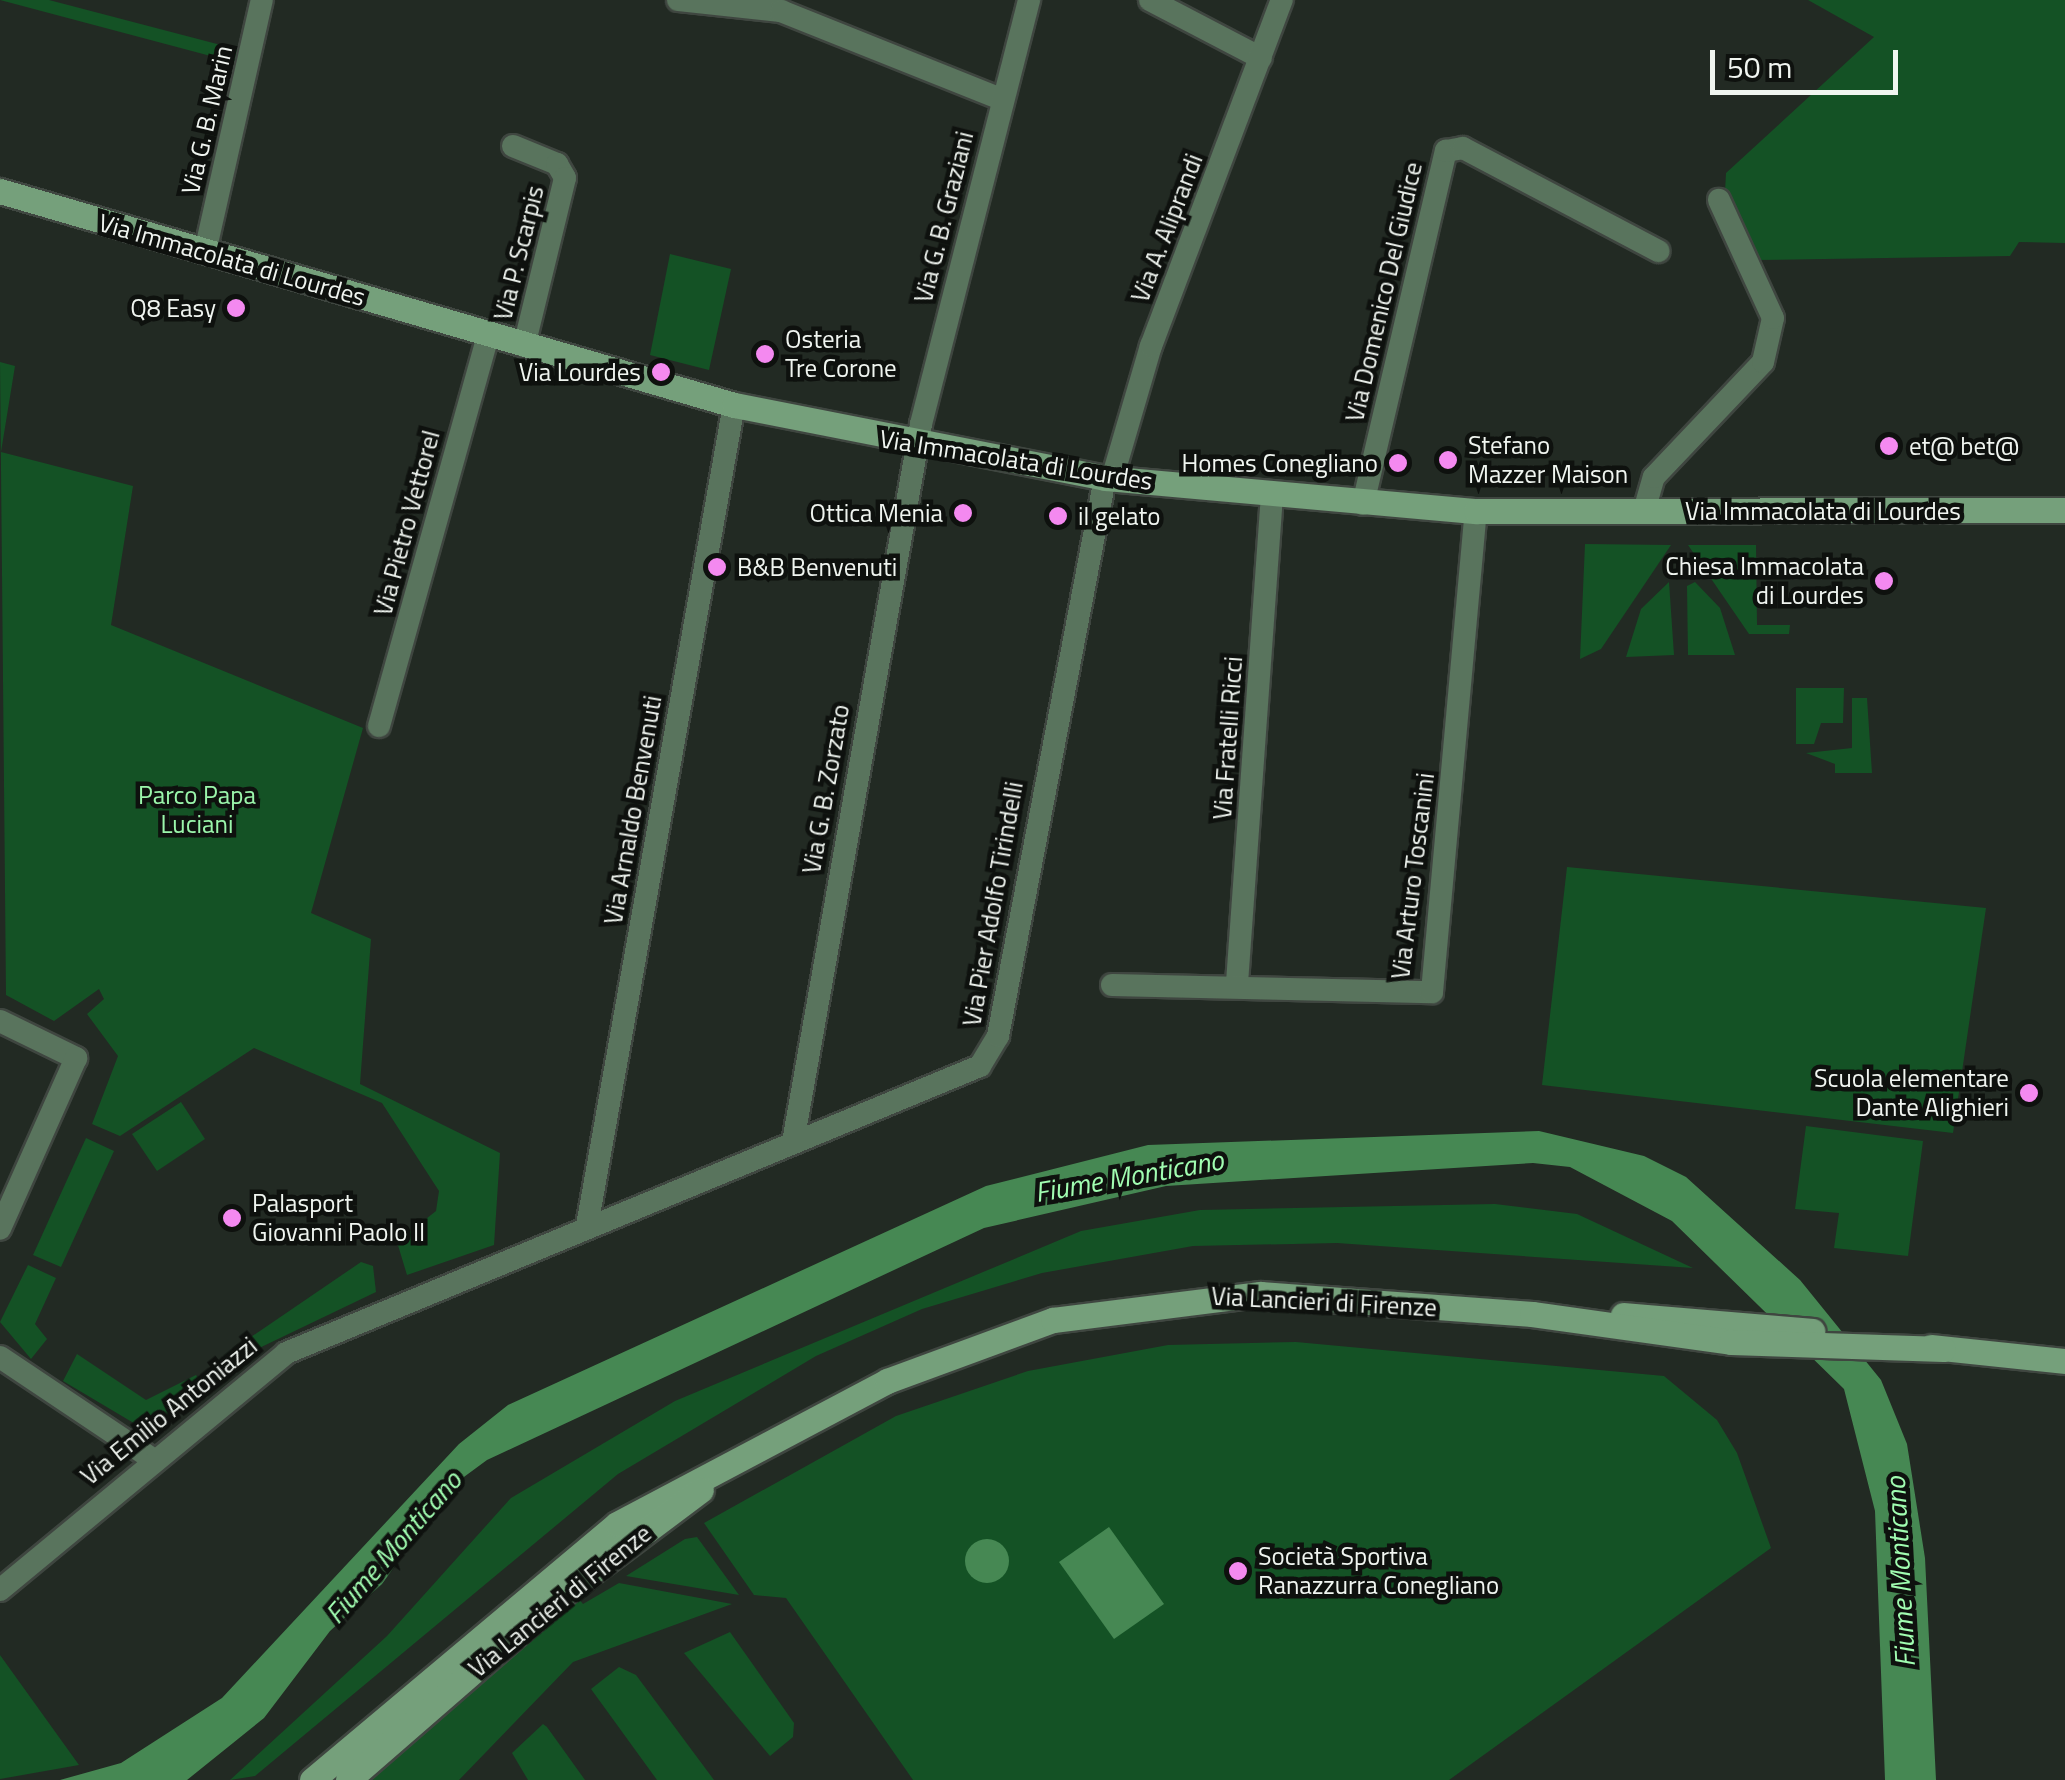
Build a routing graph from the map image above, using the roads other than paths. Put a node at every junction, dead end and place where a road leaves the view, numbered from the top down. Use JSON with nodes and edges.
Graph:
{"nodes":[{"id":1,"x":262,"y":0,"type":"edge"},
{"id":2,"x":678,"y":0,"type":"edge"},
{"id":3,"x":1028,"y":0,"type":"edge"},
{"id":4,"x":1150,"y":0,"type":"edge"},
{"id":5,"x":1282,"y":0,"type":"edge"},
{"id":6,"x":1261,"y":58,"type":"junction"},
{"id":7,"x":1002,"y":98,"type":"junction"},
{"id":8,"x":513,"y":146,"type":"dead end"},
{"id":9,"x":0,"y":191,"type":"edge"},
{"id":10,"x":1719,"y":200,"type":"dead end"},
{"id":11,"x":1658,"y":251,"type":"dead end"},
{"id":12,"x":206,"y":252,"type":"junction"},
{"id":13,"x":488,"y":335,"type":"junction"},
{"id":14,"x":524,"y":346,"type":"junction"},
{"id":15,"x":734,"y":405,"type":"junction"},
{"id":16,"x":918,"y":448,"type":"junction"},
{"id":17,"x":1108,"y":479,"type":"junction"},
{"id":18,"x":1272,"y":496,"type":"junction"},
{"id":19,"x":1363,"y":504,"type":"junction"},
{"id":20,"x":2065,"y":510,"type":"edge"},
{"id":21,"x":1476,"y":511,"type":"junction"},
{"id":22,"x":1644,"y":512,"type":"junction"},
{"id":23,"x":379,"y":726,"type":"dead end"},
{"id":24,"x":1238,"y":984,"type":"junction"},
{"id":25,"x":1112,"y":985,"type":"dead end"},
{"id":26,"x":0,"y":1021,"type":"edge"},
{"id":27,"x":793,"y":1142,"type":"junction"},
{"id":28,"x":587,"y":1226,"type":"junction"},
{"id":29,"x":0,"y":1229,"type":"edge"},
{"id":30,"x":503,"y":1261,"type":"joint"},
{"id":31,"x":1532,"y":1314,"type":"junction"},
{"id":32,"x":1876,"y":1343,"type":"junction"},
{"id":33,"x":0,"y":1357,"type":"edge"},
{"id":34,"x":2065,"y":1361,"type":"edge"},
{"id":35,"x":782,"y":1433,"type":"junction"},
{"id":36,"x":151,"y":1458,"type":"junction"},
{"id":37,"x":0,"y":1590,"type":"edge"},
{"id":38,"x":315,"y":1780,"type":"edge"},
{"id":39,"x":348,"y":1780,"type":"edge"}],
"edges":[{"from":1,"to":12,"type":"street","name":"Via G. B. Marin"},
{"from":2,"to":7,"type":"street"},
{"from":3,"to":7,"type":"street","name":"Via G. B. Graziani"},
{"from":4,"to":6,"type":"street"},
{"from":5,"to":6,"type":"street","name":"Via A. Aliprandi"},
{"from":6,"to":17,"type":"street","name":"Via A. Aliprandi"},
{"from":7,"to":16,"type":"street","name":"Via G. B. Graziani"},
{"from":8,"to":14,"type":"street","name":"Via P. Scarpis"},
{"from":9,"to":12,"type":"main road","name":"Via Immacolata di Lourdes"},
{"from":10,"to":22,"type":"street"},
{"from":11,"to":19,"type":"street","name":"Via Domenico Del Giudice"},
{"from":12,"to":13,"type":"main road","name":"Via Immacolata di Lourdes"},
{"from":13,"to":14,"type":"main road","name":"Via Immacolata di Lourdes"},
{"from":13,"to":23,"type":"street","name":"Via Pietro Vettorel"},
{"from":14,"to":15,"type":"main road","name":"Via Immacolata di Lourdes"},
{"from":15,"to":16,"type":"main road","name":"Via Immacolata di Lourdes"},
{"from":15,"to":28,"type":"street","name":"Via Arnaldo Benvenuti"},
{"from":16,"to":17,"type":"main road","name":"Via Immacolata di Lourdes"},
{"from":16,"to":27,"type":"street","name":"Via G. B. Zorzato"},
{"from":17,"to":18,"type":"main road","name":"Via Immacolata di Lourdes"},
{"from":17,"to":27,"type":"street","name":"Via Pier Adolfo Tirindelli"},
{"from":18,"to":19,"type":"main road","name":"Via Immacolata di Lourdes"},
{"from":18,"to":24,"type":"street","name":"Via Fratelli Ricci"},
{"from":19,"to":21,"type":"main road","name":"Via Immacolata di Lourdes"},
{"from":20,"to":22,"type":"main road","name":"Via Immacolata di Lourdes"},
{"from":21,"to":22,"type":"main road","name":"Via Immacolata di Lourdes"},
{"from":21,"to":24,"type":"street","name":"Via Arturo Toscanini"},
{"from":24,"to":25,"type":"street","name":"Via Arturo Toscanini"},
{"from":26,"to":29,"type":"street"},
{"from":27,"to":28,"type":"street","name":"Via Pier Adolfo Tirindelli"},
{"from":28,"to":30,"type":"street","name":"Via Pier Adolfo Tirindelli"},
{"from":30,"to":36,"type":"street","name":"Via Emilio Antoniazzi"},
{"from":31,"to":32,"type":"main road","name":"Via Lancieri di Firenze"},
{"from":31,"to":32,"type":"main road","name":"Via Lancieri di Firenze"},
{"from":31,"to":35,"type":"main road","name":"Via Lancieri di Firenze"},
{"from":32,"to":34,"type":"main road","name":"Via Lancieri di Firenze"},
{"from":33,"to":36,"type":"street"},
{"from":35,"to":38,"type":"main road","name":"Via Lancieri di Firenze"},
{"from":35,"to":39,"type":"main road","name":"Via Lancieri di Firenze"},
{"from":36,"to":37,"type":"street","name":"Via Emilio Antoniazzi"}]}
